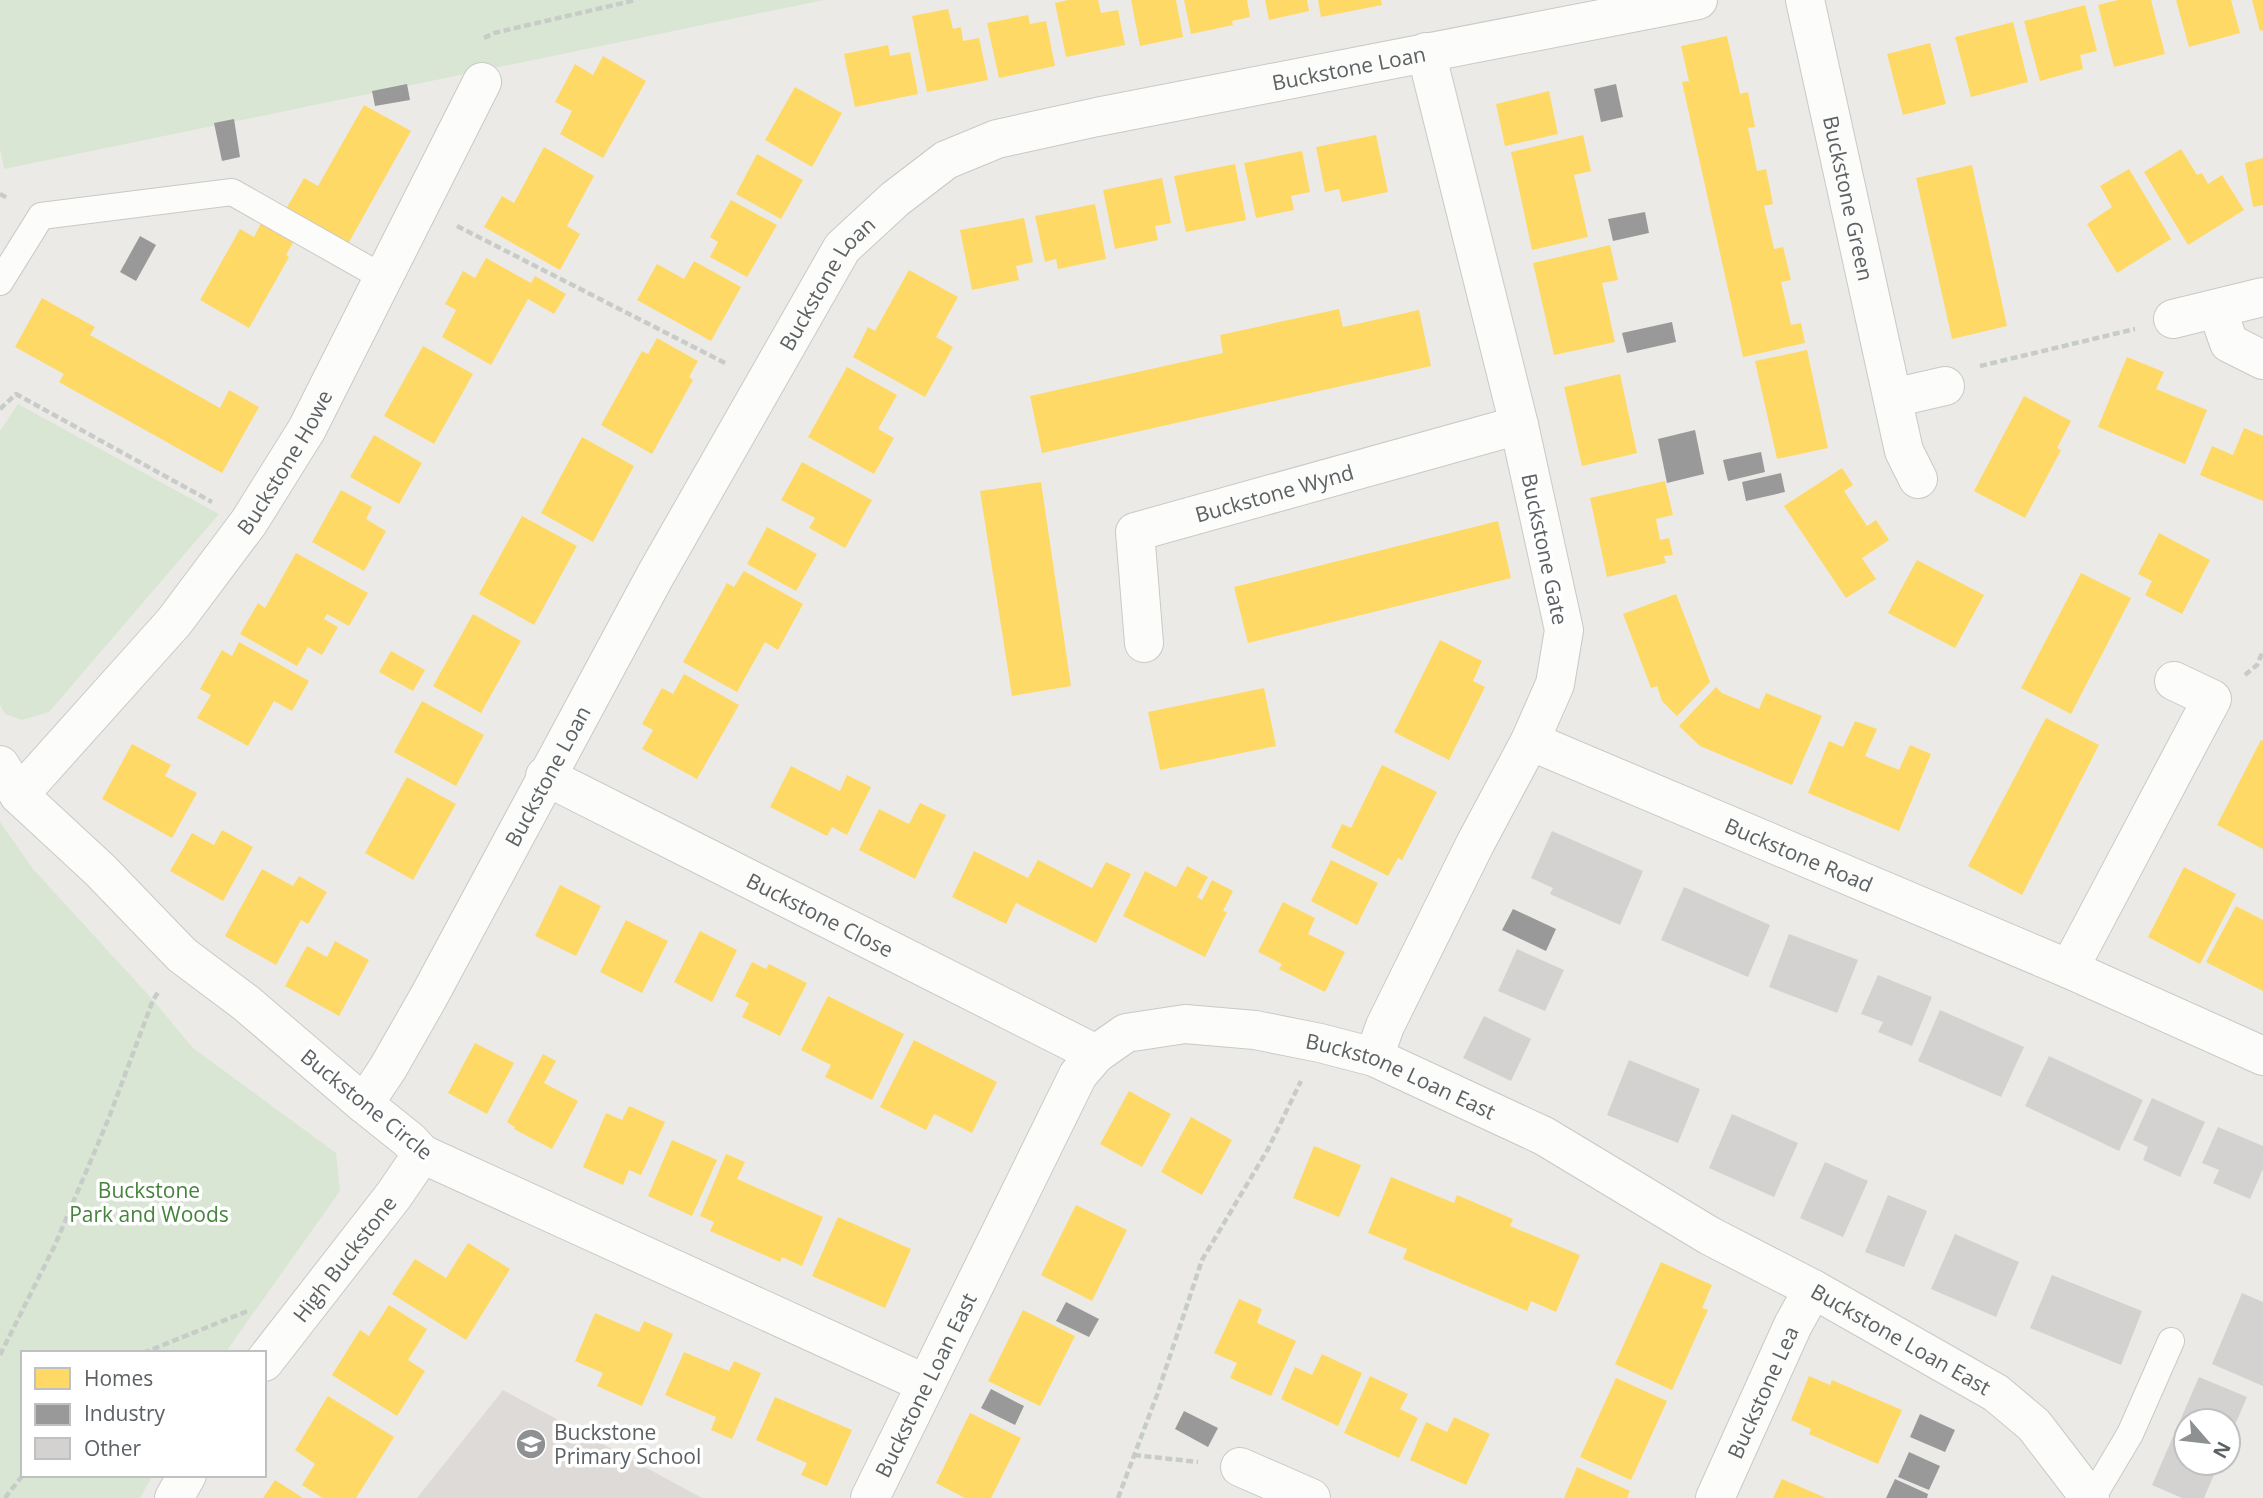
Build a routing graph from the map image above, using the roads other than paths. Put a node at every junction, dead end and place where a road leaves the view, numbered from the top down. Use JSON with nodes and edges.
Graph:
{"nodes":[{"id":1,"x":1698,"y":0,"type":"edge"},
{"id":2,"x":1805,"y":0,"type":"edge"},
{"id":3,"x":1426,"y":52,"type":"junction"},
{"id":4,"x":482,"y":82,"type":"dead end"},
{"id":5,"x":382,"y":277,"type":"junction"},
{"id":6,"x":0,"y":282,"type":"edge"},
{"id":7,"x":2263,"y":297,"type":"edge"},
{"id":8,"x":2217,"y":309,"type":"junction"},
{"id":9,"x":2173,"y":320,"type":"road end"},
{"id":10,"x":2263,"y":360,"type":"edge"},
{"id":11,"x":1945,"y":386,"type":"road end"},
{"id":12,"x":1893,"y":398,"type":"junction"},
{"id":13,"x":1519,"y":425,"type":"junction"},
{"id":14,"x":1918,"y":479,"type":"dead end"},
{"id":15,"x":1144,"y":643,"type":"dead end"},
{"id":16,"x":2174,"y":681,"type":"dead end"},
{"id":17,"x":1530,"y":741,"type":"junction"},
{"id":18,"x":545,"y":776,"type":"junction"},
{"id":19,"x":10,"y":780,"type":"edge"},
{"id":20,"x":2069,"y":969,"type":"junction"},
{"id":21,"x":1096,"y":1054,"type":"junction"},
{"id":22,"x":2263,"y":1056,"type":"edge"},
{"id":23,"x":1374,"y":1057,"type":"junction"},
{"id":24,"x":364,"y":1104,"type":"junction"},
{"id":25,"x":422,"y":1154,"type":"junction"},
{"id":26,"x":1813,"y":1289,"type":"junction"},
{"id":27,"x":2171,"y":1341,"type":"dead end"},
{"id":28,"x":266,"y":1359,"type":"edge"},
{"id":29,"x":926,"y":1384,"type":"junction"},
{"id":30,"x":1240,"y":1467,"type":"road end"},
{"id":31,"x":186,"y":1477,"type":"edge"},
{"id":32,"x":1301,"y":1496,"type":"edge"},
{"id":33,"x":174,"y":1498,"type":"edge"},
{"id":34,"x":870,"y":1498,"type":"edge"},
{"id":35,"x":1714,"y":1498,"type":"edge"},
{"id":36,"x":2091,"y":1498,"type":"edge"}],
"edges":[{"from":1,"to":3,"type":"street","name":"Buckstone Loan"},
{"from":2,"to":12,"type":"street","name":"Buckstone Green"},
{"from":3,"to":13,"type":"street","name":"Buckstone Gate"},
{"from":3,"to":18,"type":"street","name":"Buckstone Loan"},
{"from":4,"to":5,"type":"street","name":"Buckstone Howe"},
{"from":5,"to":6,"type":"lane"},
{"from":5,"to":19,"type":"street","name":"Buckstone Howe"},
{"from":7,"to":8,"type":"street"},
{"from":8,"to":9,"type":"street"},
{"from":8,"to":10,"type":"street"},
{"from":11,"to":12,"type":"street"},
{"from":12,"to":14,"type":"street","name":"Buckstone Green"},
{"from":13,"to":15,"type":"street","name":"Buckstone Wynd"},
{"from":13,"to":17,"type":"street","name":"Buckstone Gate"},
{"from":16,"to":20,"type":"street"},
{"from":17,"to":20,"type":"street","name":"Buckstone Road"},
{"from":17,"to":23,"type":"street","name":"Buckstone Gate"},
{"from":18,"to":21,"type":"street","name":"Buckstone Close"},
{"from":18,"to":24,"type":"street","name":"Buckstone Loan"},
{"from":19,"to":24,"type":"street","name":"Buckstone Circle"},
{"from":20,"to":22,"type":"street","name":"Buckstone Road"},
{"from":21,"to":23,"type":"street","name":"Buckstone Loan East"},
{"from":21,"to":29,"type":"street","name":"Buckstone Loan East"},
{"from":23,"to":26,"type":"street","name":"Buckstone Loan East"},
{"from":24,"to":25,"type":"street","name":"Buckstone Circle"},
{"from":25,"to":28,"type":"street","name":"High Buckstone"},
{"from":25,"to":29,"type":"street","name":"Buckstone Circle"},
{"from":26,"to":35,"type":"street","name":"Buckstone Lea"},
{"from":26,"to":36,"type":"street","name":"Buckstone Loan East"},
{"from":27,"to":36,"type":"lane"},
{"from":29,"to":34,"type":"street","name":"Buckstone Loan East"},
{"from":30,"to":32,"type":"street"},
{"from":31,"to":33,"type":"street"}]}
